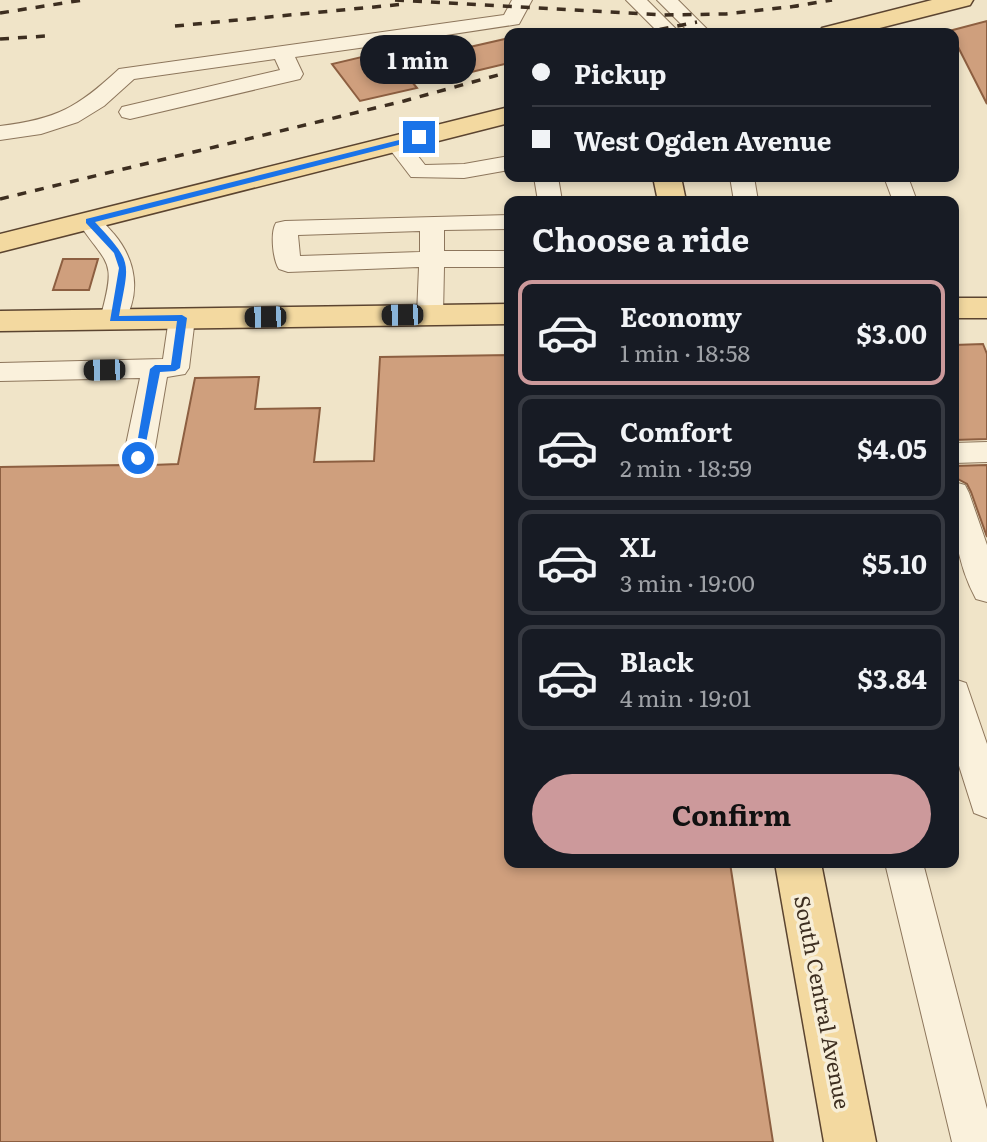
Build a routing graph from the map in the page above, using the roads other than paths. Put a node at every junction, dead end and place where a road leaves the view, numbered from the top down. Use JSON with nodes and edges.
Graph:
{"nodes":[{"id":1,"x":522,"y":0,"type":"edge"},
{"id":2,"x":636,"y":0,"type":"edge"},
{"id":3,"x":667,"y":0,"type":"edge"},
{"id":4,"x":961,"y":0,"type":"edge"},
{"id":5,"x":665,"y":28,"type":"edge"},
{"id":6,"x":696,"y":28,"type":"edge"},
{"id":7,"x":851,"y":28,"type":"edge"},
{"id":8,"x":408,"y":36,"type":"junction"},
{"id":9,"x":283,"y":53,"type":"junction"},
{"id":10,"x":429,"y":66,"type":"dead end"},
{"id":11,"x":130,"y":112,"type":"dead end"},
{"id":12,"x":504,"y":116,"type":"edge"},
{"id":13,"x":0,"y":133,"type":"edge"},
{"id":14,"x":396,"y":143,"type":"junction"},
{"id":15,"x":504,"y":164,"type":"edge"},
{"id":16,"x":89,"y":221,"type":"junction"},
{"id":17,"x":504,"y":222,"type":"edge"},
{"id":18,"x":432,"y":223,"type":"junction"},
{"id":19,"x":0,"y":243,"type":"edge"},
{"id":20,"x":504,"y":258,"type":"edge"},
{"id":21,"x":432,"y":259,"type":"junction"},
{"id":22,"x":959,"y":308,"type":"edge"},
{"id":23,"x":987,"y":308,"type":"edge"},
{"id":24,"x":504,"y":314,"type":"edge"},
{"id":25,"x":430,"y":315,"type":"junction"},
{"id":26,"x":182,"y":318,"type":"junction"},
{"id":27,"x":113,"y":319,"type":"junction"},
{"id":28,"x":0,"y":321,"type":"edge"},
{"id":29,"x":155,"y":369,"type":"junction"},
{"id":30,"x":0,"y":372,"type":"edge"},
{"id":31,"x":987,"y":452,"type":"edge"},
{"id":32,"x":959,"y":453,"type":"edge"},
{"id":33,"x":138,"y":458,"type":"dead end"},
{"id":34,"x":959,"y":508,"type":"edge"},
{"id":35,"x":987,"y":590,"type":"edge"},
{"id":36,"x":959,"y":710,"type":"edge"},
{"id":37,"x":987,"y":802,"type":"edge"},
{"id":38,"x":799,"y":868,"type":"edge"},
{"id":39,"x":905,"y":868,"type":"edge"},
{"id":40,"x":850,"y":1142,"type":"edge"},
{"id":41,"x":974,"y":1142,"type":"edge"}],
"edges":[{"from":1,"to":8,"type":"lane"},
{"from":2,"to":5,"type":"lane"},
{"from":3,"to":6,"type":"lane"},
{"from":4,"to":7,"type":"main road"},
{"from":8,"to":9,"type":"lane"},
{"from":8,"to":10,"type":"lane"},
{"from":9,"to":11,"type":"lane"},
{"from":9,"to":13,"type":"lane"},
{"from":12,"to":14,"type":"main road"},
{"from":14,"to":15,"type":"lane"},
{"from":14,"to":16,"type":"main road"},
{"from":16,"to":19,"type":"main road"},
{"from":16,"to":27,"type":"lane"},
{"from":17,"to":18,"type":"lane"},
{"from":18,"to":21,"type":"lane"},
{"from":18,"to":21,"type":"lane"},
{"from":20,"to":21,"type":"lane"},
{"from":21,"to":25,"type":"lane"},
{"from":22,"to":23,"type":"main road"},
{"from":24,"to":25,"type":"main road"},
{"from":25,"to":26,"type":"main road"},
{"from":26,"to":27,"type":"main road"},
{"from":26,"to":29,"type":"lane"},
{"from":27,"to":28,"type":"main road"},
{"from":29,"to":30,"type":"lane"},
{"from":29,"to":33,"type":"lane"},
{"from":31,"to":32,"type":"lane"},
{"from":34,"to":35,"type":"lane"},
{"from":36,"to":37,"type":"lane"},
{"from":38,"to":40,"type":"main road","name":"South Central Avenue"},
{"from":39,"to":41,"type":"lane"}]}
